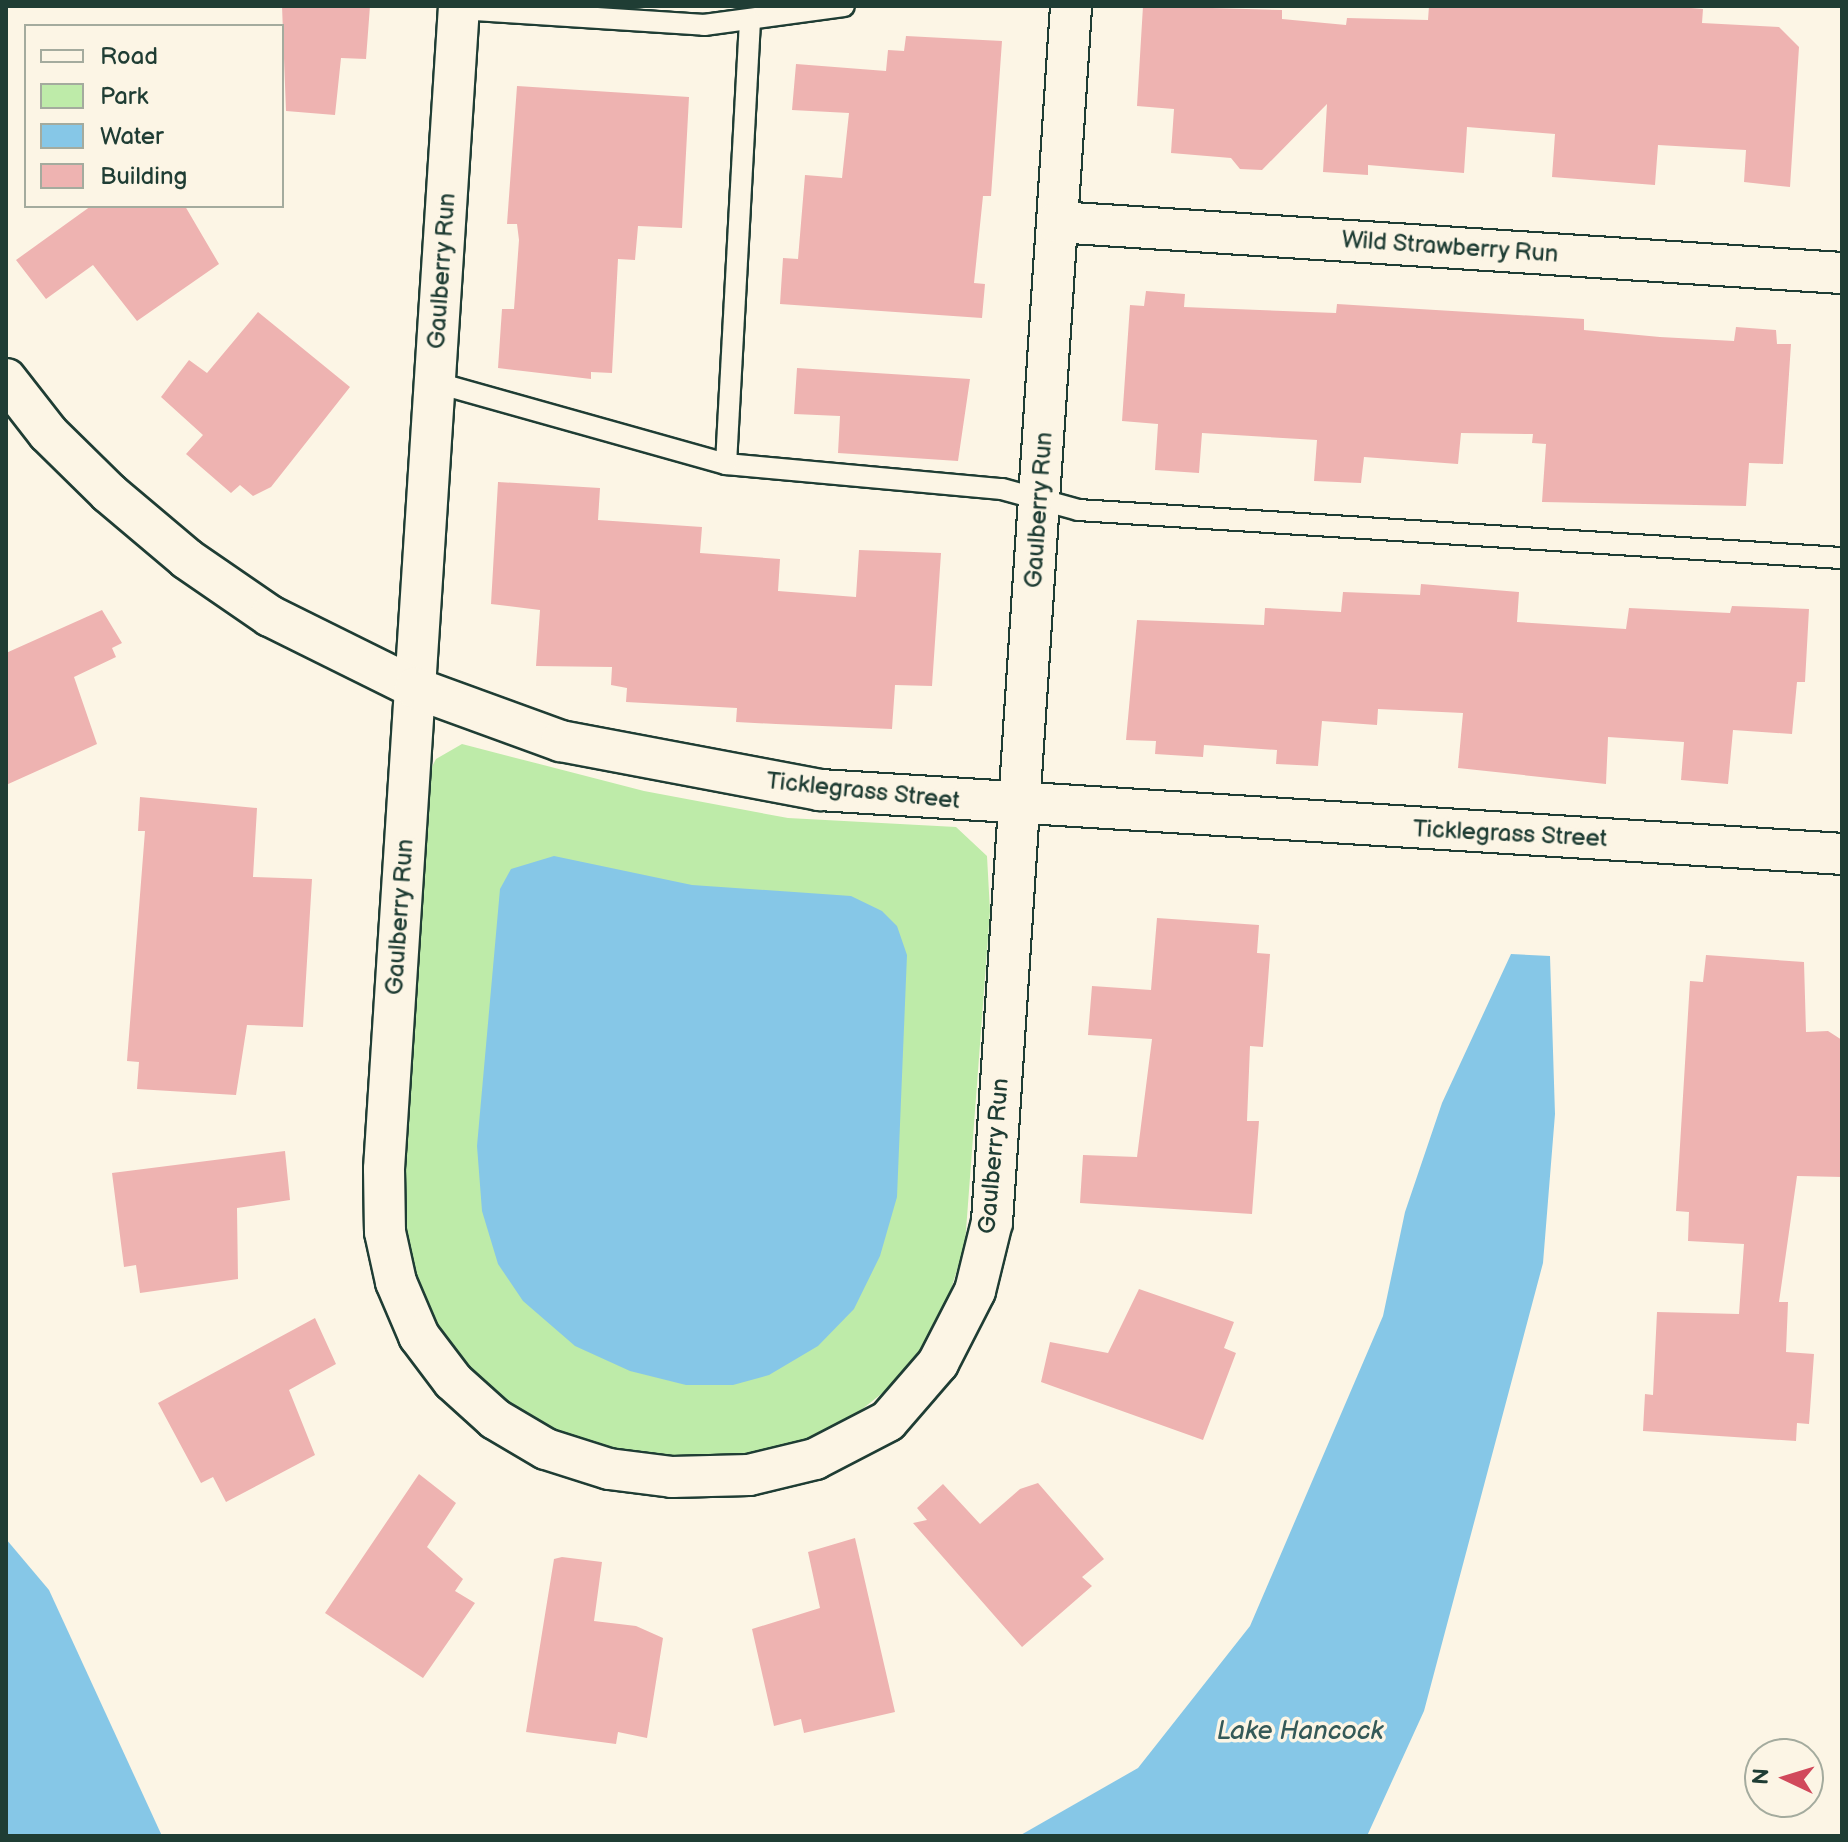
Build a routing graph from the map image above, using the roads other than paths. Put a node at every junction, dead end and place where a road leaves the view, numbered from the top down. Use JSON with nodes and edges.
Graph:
{"nodes":[{"id":1,"x":844,"y":6,"type":"edge"},
{"id":2,"x":1071,"y":6,"type":"edge"},
{"id":3,"x":459,"y":7,"type":"edge"},
{"id":4,"x":750,"y":22,"type":"junction"},
{"id":5,"x":1057,"y":222,"type":"junction"},
{"id":6,"x":1842,"y":273,"type":"edge"},
{"id":7,"x":6,"y":379,"type":"edge"},
{"id":8,"x":434,"y":382,"type":"junction"},
{"id":9,"x":726,"y":464,"type":"junction"},
{"id":10,"x":1040,"y":501,"type":"junction"},
{"id":11,"x":1842,"y":558,"type":"edge"},
{"id":12,"x":415,"y":688,"type":"junction"},
{"id":13,"x":1020,"y":805,"type":"junction"},
{"id":14,"x":1842,"y":854,"type":"edge"}],
"edges":[{"from":1,"to":4,"type":"lane"},
{"from":2,"to":5,"type":"street","name":"Gaulberry Run"},
{"from":3,"to":4,"type":"lane"},
{"from":3,"to":8,"type":"street","name":"Gaulberry Run"},
{"from":4,"to":9,"type":"lane"},
{"from":5,"to":6,"type":"street","name":"Wild Strawberry Run"},
{"from":5,"to":10,"type":"street","name":"Gaulberry Run"},
{"from":7,"to":12,"type":"street","name":"Ticklegrass Street"},
{"from":8,"to":9,"type":"lane"},
{"from":8,"to":12,"type":"street","name":"Gaulberry Run"},
{"from":9,"to":10,"type":"lane"},
{"from":10,"to":11,"type":"lane"},
{"from":10,"to":13,"type":"street","name":"Gaulberry Run"},
{"from":12,"to":13,"type":"street","name":"Ticklegrass Street"},
{"from":12,"to":13,"type":"street","name":"Gaulberry Run"},
{"from":13,"to":14,"type":"street","name":"Ticklegrass Street"}]}
